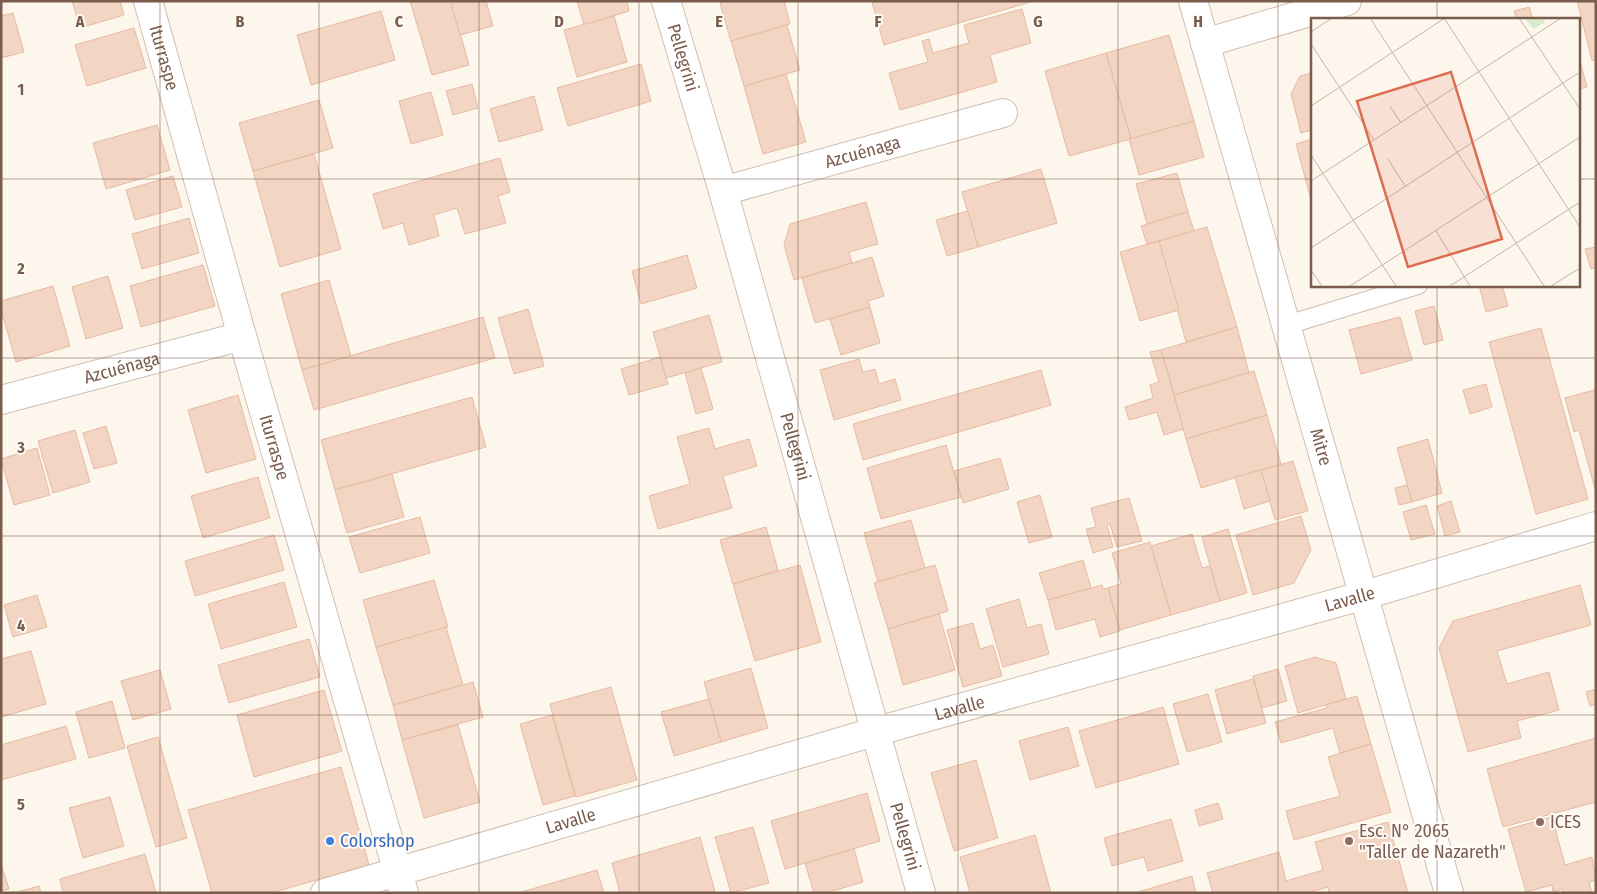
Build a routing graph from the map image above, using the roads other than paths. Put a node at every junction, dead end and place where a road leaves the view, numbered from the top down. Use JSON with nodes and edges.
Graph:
{"nodes":[{"id":1,"x":148,"y":1,"type":"edge"},
{"id":2,"x":666,"y":1,"type":"edge"},
{"id":3,"x":1193,"y":1,"type":"edge"},
{"id":4,"x":1347,"y":1,"type":"edge"},
{"id":5,"x":1205,"y":43,"type":"junction"},
{"id":6,"x":1003,"y":113,"type":"dead end"},
{"id":7,"x":723,"y":191,"type":"junction"},
{"id":8,"x":1415,"y":286,"type":"edge"},
{"id":9,"x":1287,"y":325,"type":"junction"},
{"id":10,"x":242,"y":336,"type":"junction"},
{"id":11,"x":1,"y":400,"type":"edge"},
{"id":12,"x":1596,"y":526,"type":"edge"},
{"id":13,"x":1365,"y":595,"type":"junction"},
{"id":14,"x":874,"y":732,"type":"junction"},
{"id":15,"x":401,"y":883,"type":"edge"},
{"id":16,"x":326,"y":893,"type":"edge"},
{"id":17,"x":921,"y":893,"type":"edge"},
{"id":18,"x":1449,"y":893,"type":"edge"}],
"edges":[{"from":1,"to":10,"type":"street","name":"Iturraspe"},
{"from":2,"to":7,"type":"street","name":"Pellegrini"},
{"from":3,"to":5,"type":"street","name":"Mitre"},
{"from":4,"to":5,"type":"street"},
{"from":5,"to":9,"type":"street","name":"Mitre"},
{"from":6,"to":7,"type":"street","name":"Azcuénaga"},
{"from":7,"to":14,"type":"street","name":"Pellegrini"},
{"from":8,"to":9,"type":"lane"},
{"from":9,"to":13,"type":"street","name":"Mitre"},
{"from":10,"to":11,"type":"street","name":"Azcuénaga"},
{"from":10,"to":15,"type":"street","name":"Iturraspe"},
{"from":12,"to":13,"type":"street","name":"Lavalle"},
{"from":13,"to":14,"type":"street","name":"Lavalle"},
{"from":13,"to":18,"type":"street","name":"Mitre"},
{"from":14,"to":15,"type":"street","name":"Lavalle"},
{"from":14,"to":17,"type":"street","name":"Pellegrini"},
{"from":15,"to":16,"type":"street","name":"Lavalle"}]}
